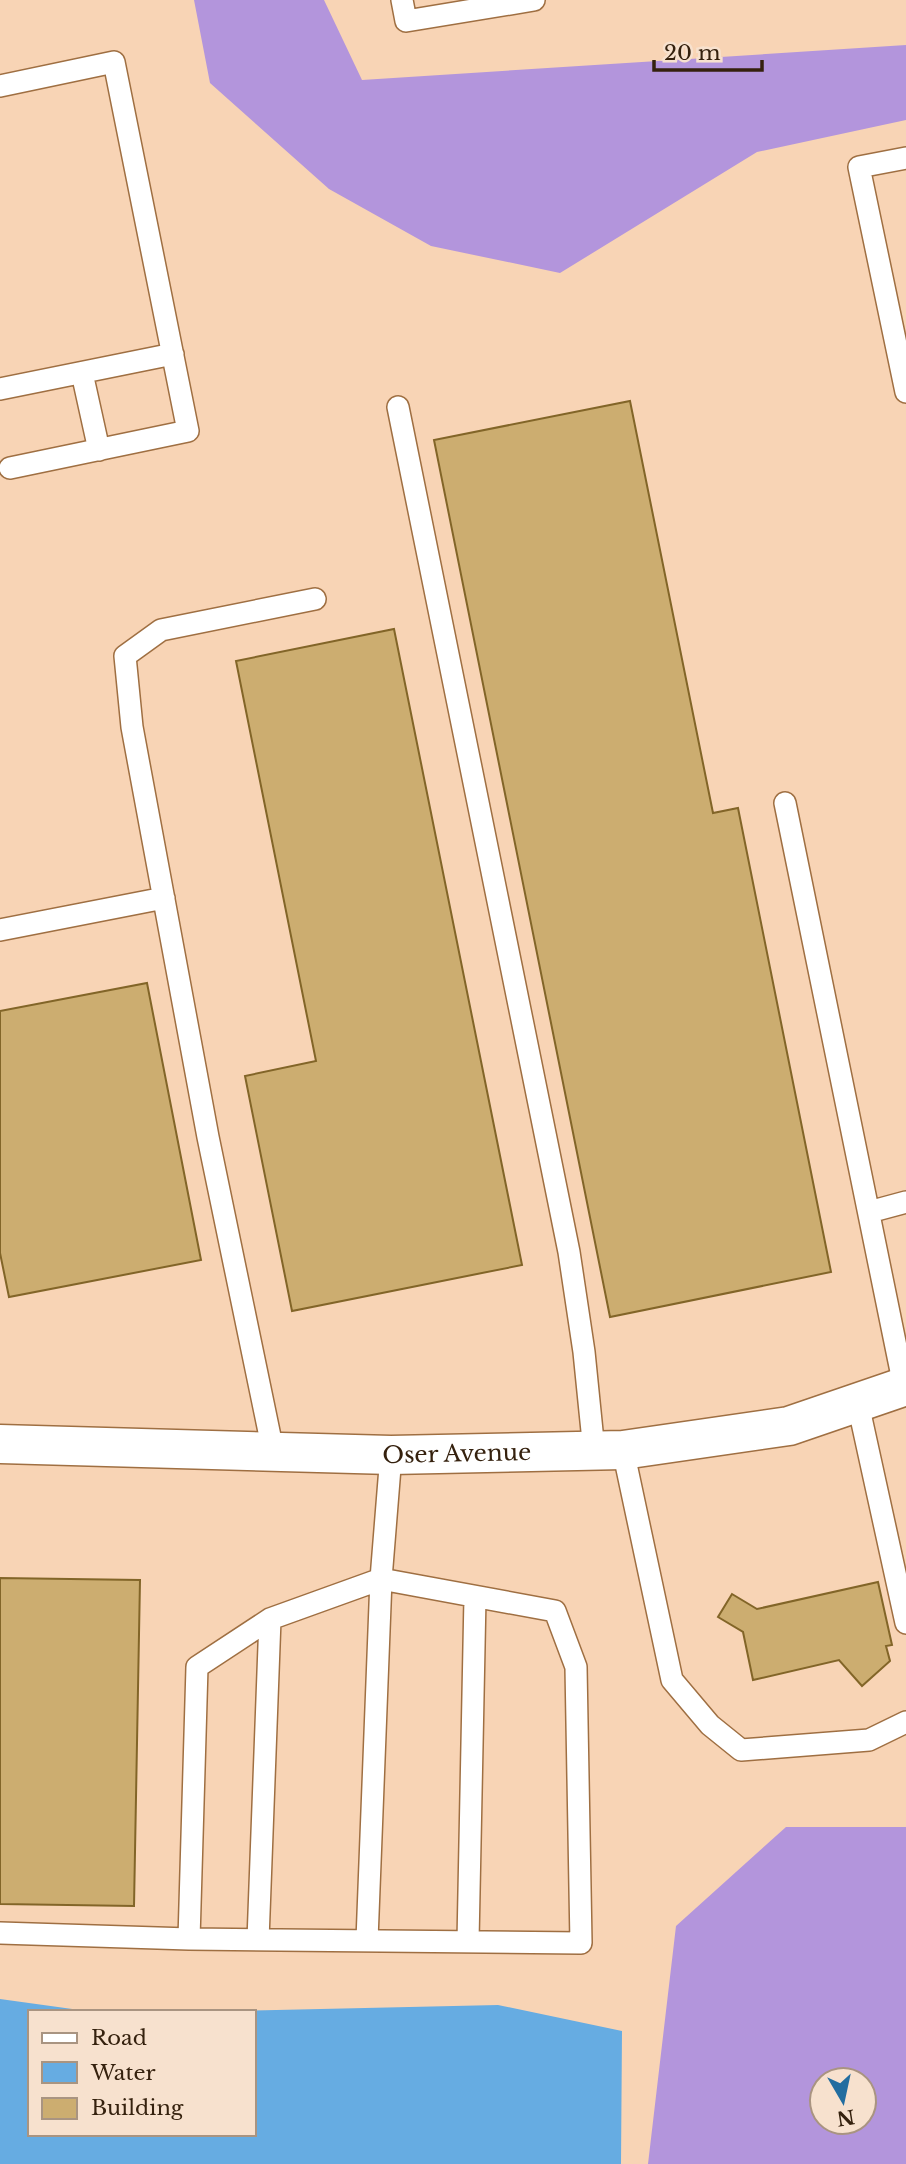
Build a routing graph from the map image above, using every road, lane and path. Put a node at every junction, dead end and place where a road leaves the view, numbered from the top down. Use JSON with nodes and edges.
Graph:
{"nodes":[{"id":1,"x":402,"y":0,"type":"edge"},
{"id":2,"x":522,"y":1,"type":"edge"},
{"id":3,"x":0,"y":86,"type":"edge"},
{"id":4,"x":906,"y":158,"type":"edge"},
{"id":5,"x":173,"y":354,"type":"junction"},
{"id":6,"x":82,"y":373,"type":"junction"},
{"id":7,"x":0,"y":389,"type":"edge"},
{"id":8,"x":906,"y":393,"type":"edge"},
{"id":9,"x":398,"y":407,"type":"dead end"},
{"id":10,"x":99,"y":450,"type":"junction"},
{"id":11,"x":10,"y":468,"type":"dead end"},
{"id":12,"x":315,"y":598,"type":"dead end"},
{"id":13,"x":785,"y":803,"type":"dead end"},
{"id":14,"x":164,"y":898,"type":"junction"},
{"id":15,"x":0,"y":930,"type":"edge"},
{"id":16,"x":906,"y":1202,"type":"edge"},
{"id":17,"x":869,"y":1212,"type":"junction"},
{"id":18,"x":905,"y":1386,"type":"edge"},
{"id":19,"x":858,"y":1404,"type":"junction"},
{"id":20,"x":0,"y":1444,"type":"edge"},
{"id":21,"x":608,"y":1450,"type":"junction"},
{"id":22,"x":273,"y":1451,"type":"junction"},
{"id":23,"x":391,"y":1455,"type":"junction"},
{"id":24,"x":381,"y":1579,"type":"junction"},
{"id":25,"x":475,"y":1597,"type":"junction"},
{"id":26,"x":270,"y":1619,"type":"junction"},
{"id":27,"x":906,"y":1623,"type":"edge"},
{"id":28,"x":906,"y":1722,"type":"edge"},
{"id":29,"x":0,"y":1933,"type":"edge"},
{"id":30,"x":189,"y":1939,"type":"junction"},
{"id":31,"x":258,"y":1940,"type":"junction"},
{"id":32,"x":367,"y":1940,"type":"junction"},
{"id":33,"x":468,"y":1941,"type":"junction"}],
"edges":[{"from":1,"to":2,"type":"lane"},
{"from":3,"to":5,"type":"lane"},
{"from":4,"to":8,"type":"lane"},
{"from":5,"to":6,"type":"lane"},
{"from":5,"to":10,"type":"lane"},
{"from":6,"to":7,"type":"lane"},
{"from":6,"to":10,"type":"lane"},
{"from":9,"to":21,"type":"lane"},
{"from":10,"to":11,"type":"lane"},
{"from":12,"to":14,"type":"lane"},
{"from":13,"to":17,"type":"lane"},
{"from":14,"to":15,"type":"lane"},
{"from":14,"to":22,"type":"lane"},
{"from":16,"to":17,"type":"lane"},
{"from":17,"to":18,"type":"lane"},
{"from":18,"to":19,"type":"street","name":"Oser Avenue"},
{"from":19,"to":21,"type":"street","name":"Oser Avenue"},
{"from":19,"to":27,"type":"lane"},
{"from":20,"to":22,"type":"street","name":"Oser Avenue"},
{"from":21,"to":23,"type":"street","name":"Oser Avenue"},
{"from":21,"to":28,"type":"lane"},
{"from":22,"to":23,"type":"street","name":"Oser Avenue"},
{"from":23,"to":24,"type":"lane"},
{"from":24,"to":25,"type":"lane"},
{"from":24,"to":26,"type":"lane"},
{"from":24,"to":32,"type":"lane"},
{"from":25,"to":33,"type":"lane"},
{"from":25,"to":33,"type":"lane"},
{"from":26,"to":30,"type":"lane"},
{"from":26,"to":31,"type":"lane"},
{"from":29,"to":30,"type":"lane"},
{"from":30,"to":31,"type":"lane"},
{"from":31,"to":32,"type":"lane"},
{"from":32,"to":33,"type":"lane"}]}
